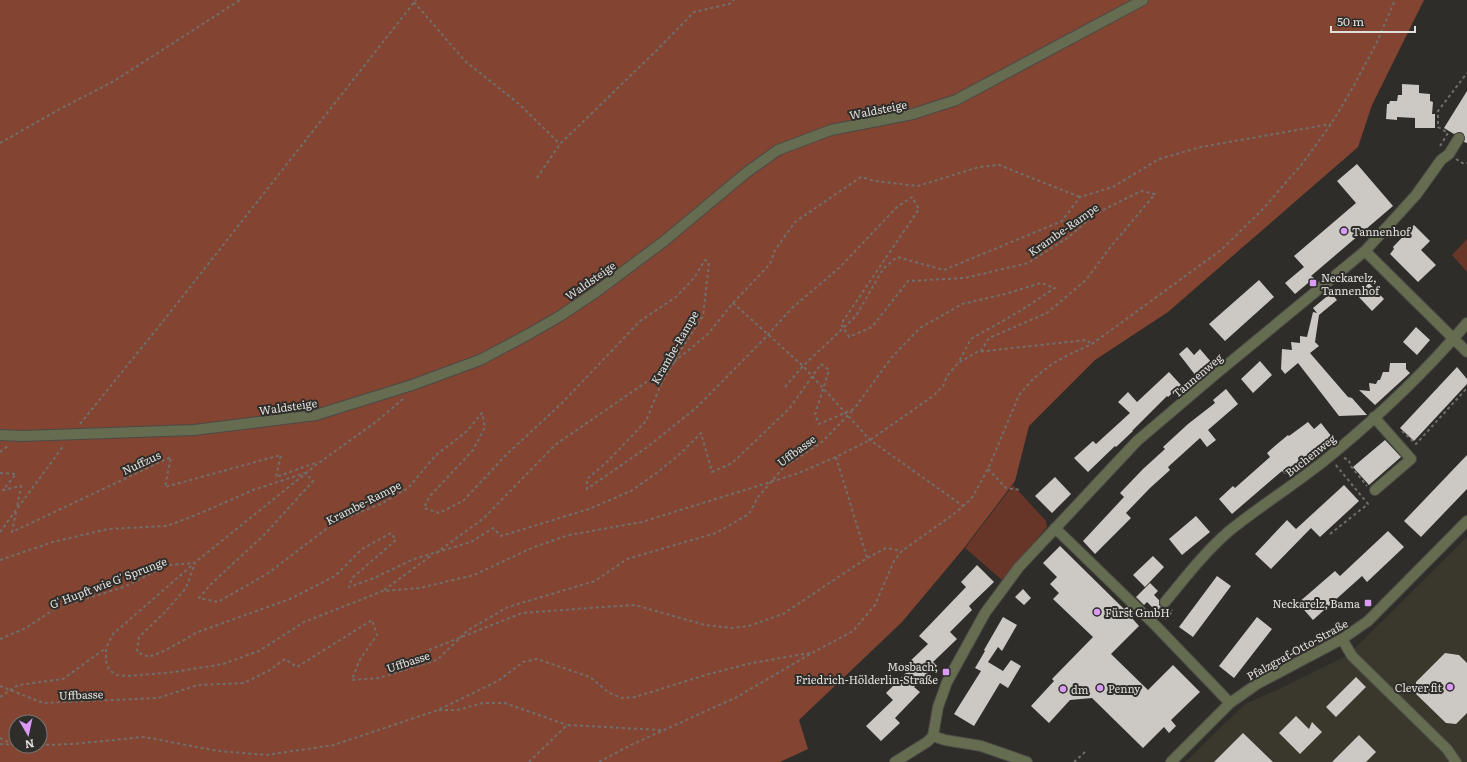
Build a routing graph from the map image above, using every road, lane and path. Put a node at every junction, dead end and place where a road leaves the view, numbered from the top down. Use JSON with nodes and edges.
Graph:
{"nodes":[{"id":1,"x":240,"y":0,"type":"edge"},
{"id":2,"x":734,"y":0,"type":"edge"},
{"id":3,"x":1143,"y":0,"type":"edge"},
{"id":4,"x":1395,"y":0,"type":"edge"},
{"id":5,"x":415,"y":1,"type":"edge"},
{"id":6,"x":1467,"y":73,"type":"edge"},
{"id":7,"x":1331,"y":124,"type":"junction"},
{"id":8,"x":1459,"y":138,"type":"dead end"},
{"id":9,"x":1444,"y":140,"type":"dead end"},
{"id":10,"x":0,"y":143,"type":"edge"},
{"id":11,"x":560,"y":144,"type":"junction"},
{"id":12,"x":537,"y":178,"type":"dead end"},
{"id":13,"x":1080,"y":197,"type":"junction"},
{"id":14,"x":1365,"y":251,"type":"junction"},
{"id":15,"x":733,"y":303,"type":"junction"},
{"id":16,"x":1467,"y":323,"type":"edge"},
{"id":17,"x":843,"y":327,"type":"junction"},
{"id":18,"x":768,"y":334,"type":"junction"},
{"id":19,"x":1454,"y":339,"type":"junction"},
{"id":20,"x":1092,"y":344,"type":"junction"},
{"id":21,"x":981,"y":351,"type":"junction"},
{"id":22,"x":1467,"y":352,"type":"edge"},
{"id":23,"x":673,"y":363,"type":"junction"},
{"id":24,"x":958,"y":363,"type":"junction"},
{"id":25,"x":803,"y":366,"type":"junction"},
{"id":26,"x":812,"y":376,"type":"junction"},
{"id":27,"x":412,"y":385,"type":"junction"},
{"id":28,"x":785,"y":387,"type":"dead end"},
{"id":29,"x":824,"y":388,"type":"junction"},
{"id":30,"x":1467,"y":388,"type":"edge"},
{"id":31,"x":847,"y":413,"type":"junction"},
{"id":32,"x":1374,"y":417,"type":"junction"},
{"id":33,"x":1401,"y":430,"type":"dead end"},
{"id":34,"x":72,"y":434,"type":"junction"},
{"id":35,"x":0,"y":435,"type":"edge"},
{"id":36,"x":870,"y":440,"type":"junction"},
{"id":37,"x":1332,"y":454,"type":"junction"},
{"id":38,"x":836,"y":457,"type":"junction"},
{"id":39,"x":321,"y":461,"type":"junction"},
{"id":40,"x":988,"y":469,"type":"junction"},
{"id":41,"x":0,"y":473,"type":"edge"},
{"id":42,"x":305,"y":473,"type":"junction"},
{"id":43,"x":770,"y":482,"type":"junction"},
{"id":44,"x":1021,"y":490,"type":"dead end"},
{"id":45,"x":1375,"y":490,"type":"joint"},
{"id":46,"x":963,"y":506,"type":"junction"},
{"id":47,"x":17,"y":509,"type":"junction"},
{"id":48,"x":1467,"y":521,"type":"edge"},
{"id":49,"x":1055,"y":528,"type":"junction"},
{"id":50,"x":0,"y":532,"type":"edge"},
{"id":51,"x":1330,"y":534,"type":"dead end"},
{"id":52,"x":902,"y":551,"type":"junction"},
{"id":53,"x":434,"y":554,"type":"junction"},
{"id":54,"x":867,"y":558,"type":"junction"},
{"id":55,"x":0,"y":560,"type":"edge"},
{"id":56,"x":195,"y":562,"type":"junction"},
{"id":57,"x":383,"y":590,"type":"junction"},
{"id":58,"x":1165,"y":602,"type":"joint"},
{"id":59,"x":1157,"y":627,"type":"junction"},
{"id":60,"x":0,"y":639,"type":"edge"},
{"id":61,"x":458,"y":639,"type":"junction"},
{"id":62,"x":1342,"y":639,"type":"junction"},
{"id":63,"x":106,"y":648,"type":"junction"},
{"id":64,"x":429,"y":650,"type":"dead end"},
{"id":65,"x":812,"y":653,"type":"junction"},
{"id":66,"x":0,"y":686,"type":"edge"},
{"id":67,"x":10,"y":690,"type":"junction"},
{"id":68,"x":0,"y":697,"type":"edge"},
{"id":69,"x":1230,"y":703,"type":"junction"},
{"id":70,"x":438,"y":710,"type":"junction"},
{"id":71,"x":567,"y":725,"type":"junction"},
{"id":72,"x":663,"y":730,"type":"junction"},
{"id":73,"x":933,"y":736,"type":"junction"},
{"id":74,"x":48,"y":744,"type":"edge"},
{"id":75,"x":1086,"y":751,"type":"dead end"},
{"id":76,"x":529,"y":762,"type":"edge"},
{"id":77,"x":599,"y":762,"type":"edge"},
{"id":78,"x":895,"y":762,"type":"edge"},
{"id":79,"x":1027,"y":762,"type":"edge"},
{"id":80,"x":1074,"y":762,"type":"edge"},
{"id":81,"x":1170,"y":762,"type":"edge"},
{"id":82,"x":1456,"y":762,"type":"edge"}],
"edges":[{"from":1,"to":10,"type":"path"},
{"from":2,"to":11,"type":"path"},
{"from":3,"to":27,"type":"street","name":"Waldsteige"},
{"from":4,"to":7,"type":"path"},
{"from":5,"to":11,"type":"path"},
{"from":5,"to":34,"type":"path"},
{"from":6,"to":9,"type":"path"},
{"from":7,"to":13,"type":"path"},
{"from":7,"to":20,"type":"path"},
{"from":8,"to":14,"type":"street","name":"Tannenweg"},
{"from":11,"to":12,"type":"path"},
{"from":13,"to":15,"type":"path"},
{"from":13,"to":17,"type":"path"},
{"from":14,"to":19,"type":"street"},
{"from":14,"to":49,"type":"street","name":"Tannenweg"},
{"from":15,"to":18,"type":"path"},
{"from":15,"to":23,"type":"path"},
{"from":16,"to":19,"type":"street","name":"Buchenweg"},
{"from":17,"to":18,"type":"path","name":"Krambe-Rampe"},
{"from":17,"to":21,"type":"path","name":"Krambe-Rampe"},
{"from":17,"to":25,"type":"path"},
{"from":18,"to":23,"type":"path","name":"Krambe-Rampe"},
{"from":18,"to":25,"type":"path"},
{"from":19,"to":22,"type":"street"},
{"from":19,"to":32,"type":"street","name":"Buchenweg"},
{"from":20,"to":21,"type":"path"},
{"from":20,"to":40,"type":"path"},
{"from":21,"to":24,"type":"path"},
{"from":23,"to":42,"type":"path","name":"Krambe-Rampe"},
{"from":23,"to":53,"type":"path"},
{"from":24,"to":31,"type":"path"},
{"from":24,"to":36,"type":"path"},
{"from":25,"to":26,"type":"path"},
{"from":25,"to":28,"type":"path"},
{"from":26,"to":29,"type":"path"},
{"from":26,"to":29,"type":"path"},
{"from":26,"to":53,"type":"path"},
{"from":27,"to":34,"type":"street","name":"Waldsteige"},
{"from":27,"to":39,"type":"path"},
{"from":29,"to":31,"type":"path"},
{"from":29,"to":31,"type":"path"},
{"from":30,"to":33,"type":"path"},
{"from":31,"to":36,"type":"path"},
{"from":31,"to":43,"type":"path","name":"Uffbasse"},
{"from":32,"to":37,"type":"street","name":"Buchenweg"},
{"from":32,"to":45,"type":"street"},
{"from":34,"to":35,"type":"street","name":"Waldsteige"},
{"from":34,"to":47,"type":"path"},
{"from":36,"to":38,"type":"path"},
{"from":36,"to":46,"type":"path"},
{"from":37,"to":45,"type":"path"},
{"from":37,"to":51,"type":"path"},
{"from":37,"to":58,"type":"street","name":"Buchenweg"},
{"from":38,"to":43,"type":"path"},
{"from":38,"to":54,"type":"path"},
{"from":39,"to":42,"type":"path"},
{"from":39,"to":47,"type":"path","name":"Nuffzus"},
{"from":40,"to":44,"type":"path"},
{"from":40,"to":46,"type":"path"},
{"from":41,"to":47,"type":"path","name":"Nuffzus"},
{"from":42,"to":55,"type":"path"},
{"from":42,"to":56,"type":"path"},
{"from":43,"to":57,"type":"path"},
{"from":43,"to":61,"type":"path","name":"Uffbasse"},
{"from":46,"to":52,"type":"path"},
{"from":47,"to":50,"type":"path"},
{"from":48,"to":62,"type":"street","name":"Pfalzgraf-Otto-Straße"},
{"from":49,"to":59,"type":"street"},
{"from":49,"to":73,"type":"street","name":"Tannenweg"},
{"from":52,"to":54,"type":"path"},
{"from":52,"to":65,"type":"path"},
{"from":53,"to":56,"type":"path"},
{"from":53,"to":57,"type":"path"},
{"from":54,"to":61,"type":"path"},
{"from":56,"to":60,"type":"path","name":"G' Hupft wie G' Sprunge"},
{"from":56,"to":63,"type":"path"},
{"from":57,"to":63,"type":"path"},
{"from":58,"to":59,"type":"path"},
{"from":59,"to":69,"type":"street"},
{"from":61,"to":64,"type":"path"},
{"from":61,"to":67,"type":"path","name":"Uffbasse"},
{"from":62,"to":69,"type":"street","name":"Pfalzgraf-Otto-Straße"},
{"from":62,"to":82,"type":"street"},
{"from":63,"to":67,"type":"path"},
{"from":65,"to":70,"type":"path"},
{"from":65,"to":72,"type":"path"},
{"from":66,"to":67,"type":"path","name":"Uffbasse"},
{"from":67,"to":68,"type":"path"},
{"from":69,"to":81,"type":"street","name":"Pfalzgraf-Otto-Straße"},
{"from":70,"to":71,"type":"path"},
{"from":70,"to":74,"type":"path"},
{"from":71,"to":72,"type":"path"},
{"from":71,"to":76,"type":"path"},
{"from":72,"to":77,"type":"path"},
{"from":73,"to":78,"type":"street"},
{"from":73,"to":79,"type":"street"},
{"from":75,"to":80,"type":"path"}]}
